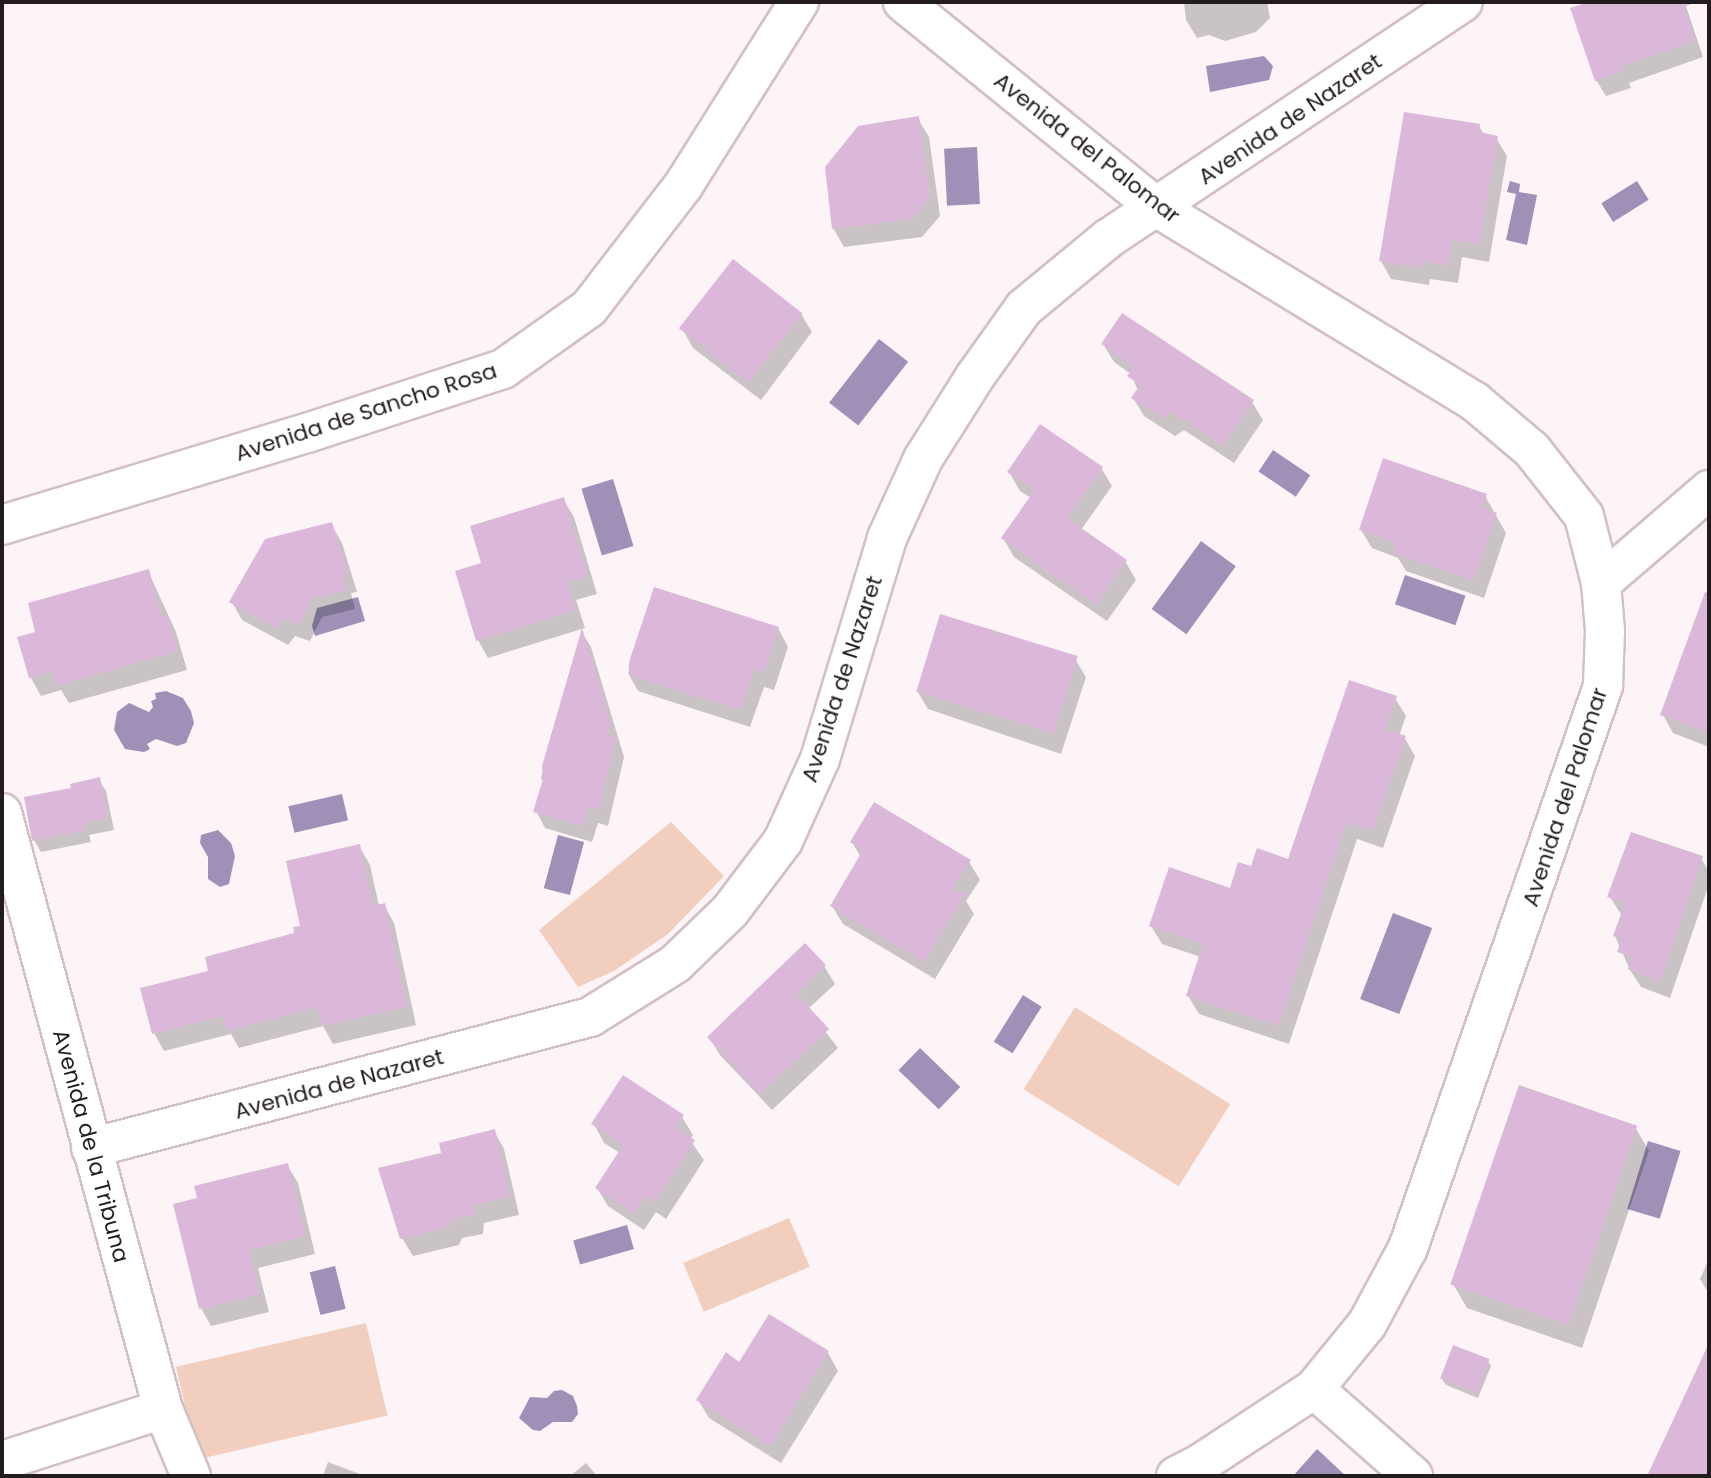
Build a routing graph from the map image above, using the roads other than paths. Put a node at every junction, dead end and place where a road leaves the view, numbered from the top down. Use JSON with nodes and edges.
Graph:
{"nodes":[{"id":1,"x":799,"y":2,"type":"edge"},
{"id":2,"x":903,"y":2,"type":"edge"},
{"id":3,"x":1463,"y":2,"type":"edge"},
{"id":4,"x":1156,"y":207,"type":"junction"},
{"id":5,"x":1709,"y":490,"type":"edge"},
{"id":6,"x":2,"y":525,"type":"edge"},
{"id":7,"x":1601,"y":583,"type":"junction"},
{"id":8,"x":2,"y":813,"type":"edge"},
{"id":9,"x":91,"y":1148,"type":"junction"},
{"id":10,"x":1314,"y":1389,"type":"junction"},
{"id":11,"x":163,"y":1409,"type":"junction"},
{"id":12,"x":2,"y":1461,"type":"edge"},
{"id":13,"x":191,"y":1476,"type":"edge"},
{"id":14,"x":1176,"y":1476,"type":"edge"},
{"id":15,"x":1413,"y":1476,"type":"edge"}],
"edges":[{"from":1,"to":6,"type":"street","name":"Avenida de Sancho Rosa"},
{"from":2,"to":4,"type":"street","name":"Avenida del Palomar"},
{"from":3,"to":4,"type":"street","name":"Avenida de Nazaret"},
{"from":4,"to":7,"type":"street","name":"Avenida del Palomar"},
{"from":4,"to":9,"type":"street","name":"Avenida de Nazaret"},
{"from":5,"to":7,"type":"street"},
{"from":7,"to":10,"type":"street","name":"Avenida del Palomar"},
{"from":8,"to":9,"type":"street","name":"Avenida de la Tribuna"},
{"from":9,"to":11,"type":"street","name":"Avenida de la Tribuna"},
{"from":10,"to":14,"type":"street","name":"Avenida del Palomar"},
{"from":10,"to":15,"type":"street"},
{"from":11,"to":12,"type":"street"},
{"from":11,"to":13,"type":"street","name":"Avenida de la Tribuna"}]}
